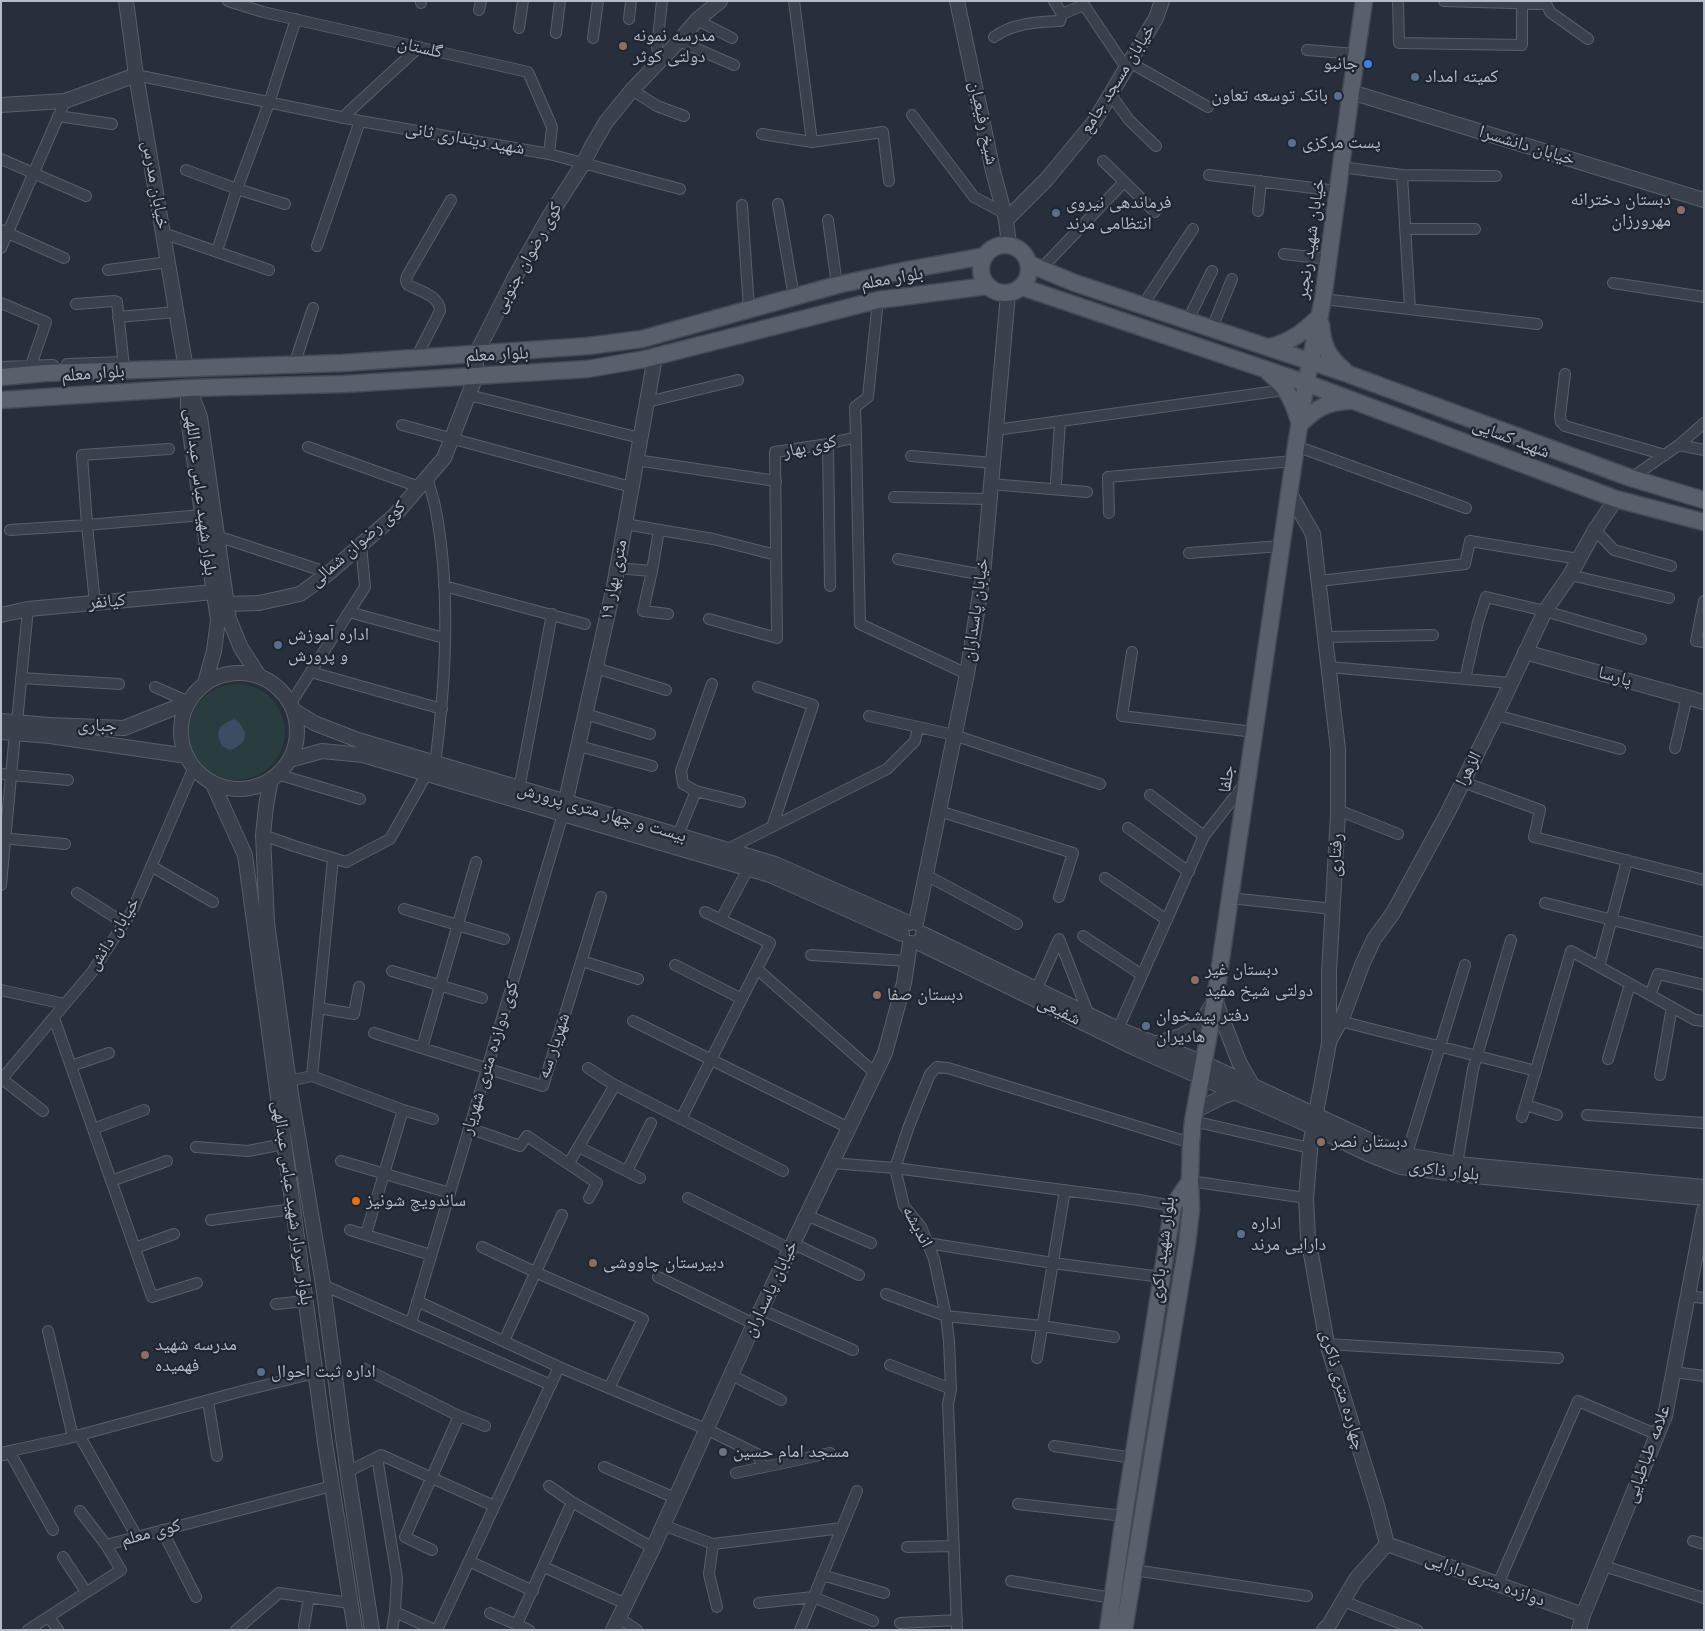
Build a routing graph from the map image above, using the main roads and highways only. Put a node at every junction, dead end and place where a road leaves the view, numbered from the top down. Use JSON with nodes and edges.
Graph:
{"nodes":[{"id":1,"x":1364,"y":1,"type":"edge"},
{"id":2,"x":985,"y":256,"type":"junction"},
{"id":3,"x":1035,"y":266,"type":"junction"},
{"id":4,"x":987,"y":286,"type":"junction"},
{"id":5,"x":1015,"y":290,"type":"junction"},
{"id":6,"x":1320,"y":316,"type":"junction"},
{"id":7,"x":1270,"y":348,"type":"junction"},
{"id":8,"x":1311,"y":361,"type":"junction"},
{"id":9,"x":186,"y":369,"type":"junction"},
{"id":10,"x":1264,"y":369,"type":"junction"},
{"id":11,"x":1348,"y":374,"type":"junction"},
{"id":12,"x":1,"y":377,"type":"edge"},
{"id":13,"x":1306,"y":384,"type":"junction"},
{"id":14,"x":189,"y":388,"type":"junction"},
{"id":15,"x":1,"y":400,"type":"edge"},
{"id":16,"x":1351,"y":400,"type":"junction"},
{"id":17,"x":1425,"y":401,"type":"junction"},
{"id":18,"x":1413,"y":423,"type":"junction"},
{"id":19,"x":1300,"y":424,"type":"junction"},
{"id":20,"x":1704,"y":500,"type":"edge"},
{"id":21,"x":1704,"y":522,"type":"edge"},
{"id":22,"x":1190,"y":1181,"type":"junction"},
{"id":23,"x":1108,"y":1630,"type":"edge"},
{"id":24,"x":1124,"y":1630,"type":"edge"}],
"edges":[{"from":1,"to":6,"type":"main road","name":"خیابان شهید رنجبر"},
{"from":2,"to":3,"type":"main road"},
{"from":2,"to":4,"type":"main road"},
{"from":2,"to":9,"type":"main road","name":"بلوار معلم"},
{"from":3,"to":5,"type":"main road"},
{"from":3,"to":7,"type":"main road"},
{"from":4,"to":5,"type":"main road"},
{"from":4,"to":14,"type":"main road","name":"بلوار معلم"},
{"from":5,"to":10,"type":"main road"},
{"from":6,"to":7,"type":"main road"},
{"from":6,"to":8,"type":"main road","name":"خیابان شهید رنجبر"},
{"from":6,"to":11,"type":"main road"},
{"from":7,"to":8,"type":"main road"},
{"from":8,"to":11,"type":"main road","name":"شهید کسایی"},
{"from":8,"to":13,"type":"main road","name":"خیابان شهید رنجبر"},
{"from":9,"to":12,"type":"main road","name":"بلوار معلم"},
{"from":9,"to":14,"type":"main road"},
{"from":10,"to":13,"type":"main road"},
{"from":10,"to":19,"type":"main road"},
{"from":11,"to":17,"type":"main road","name":"شهید کسایی"},
{"from":13,"to":16,"type":"main road","name":"شهید کسایی"},
{"from":13,"to":19,"type":"main road","name":"جلفا"},
{"from":14,"to":15,"type":"main road","name":"بلوار معلم"},
{"from":16,"to":18,"type":"main road","name":"شهید کسایی"},
{"from":16,"to":19,"type":"main road"},
{"from":17,"to":18,"type":"main road"},
{"from":17,"to":20,"type":"main road","name":"شهید کسایی"},
{"from":18,"to":21,"type":"main road","name":"شهید کسایی"},
{"from":19,"to":22,"type":"main road","name":"جلفا"},
{"from":22,"to":23,"type":"main road","name":"بلوار شهید باکری"},
{"from":22,"to":24,"type":"main road","name":"بلوار شهید باکری"}]}
